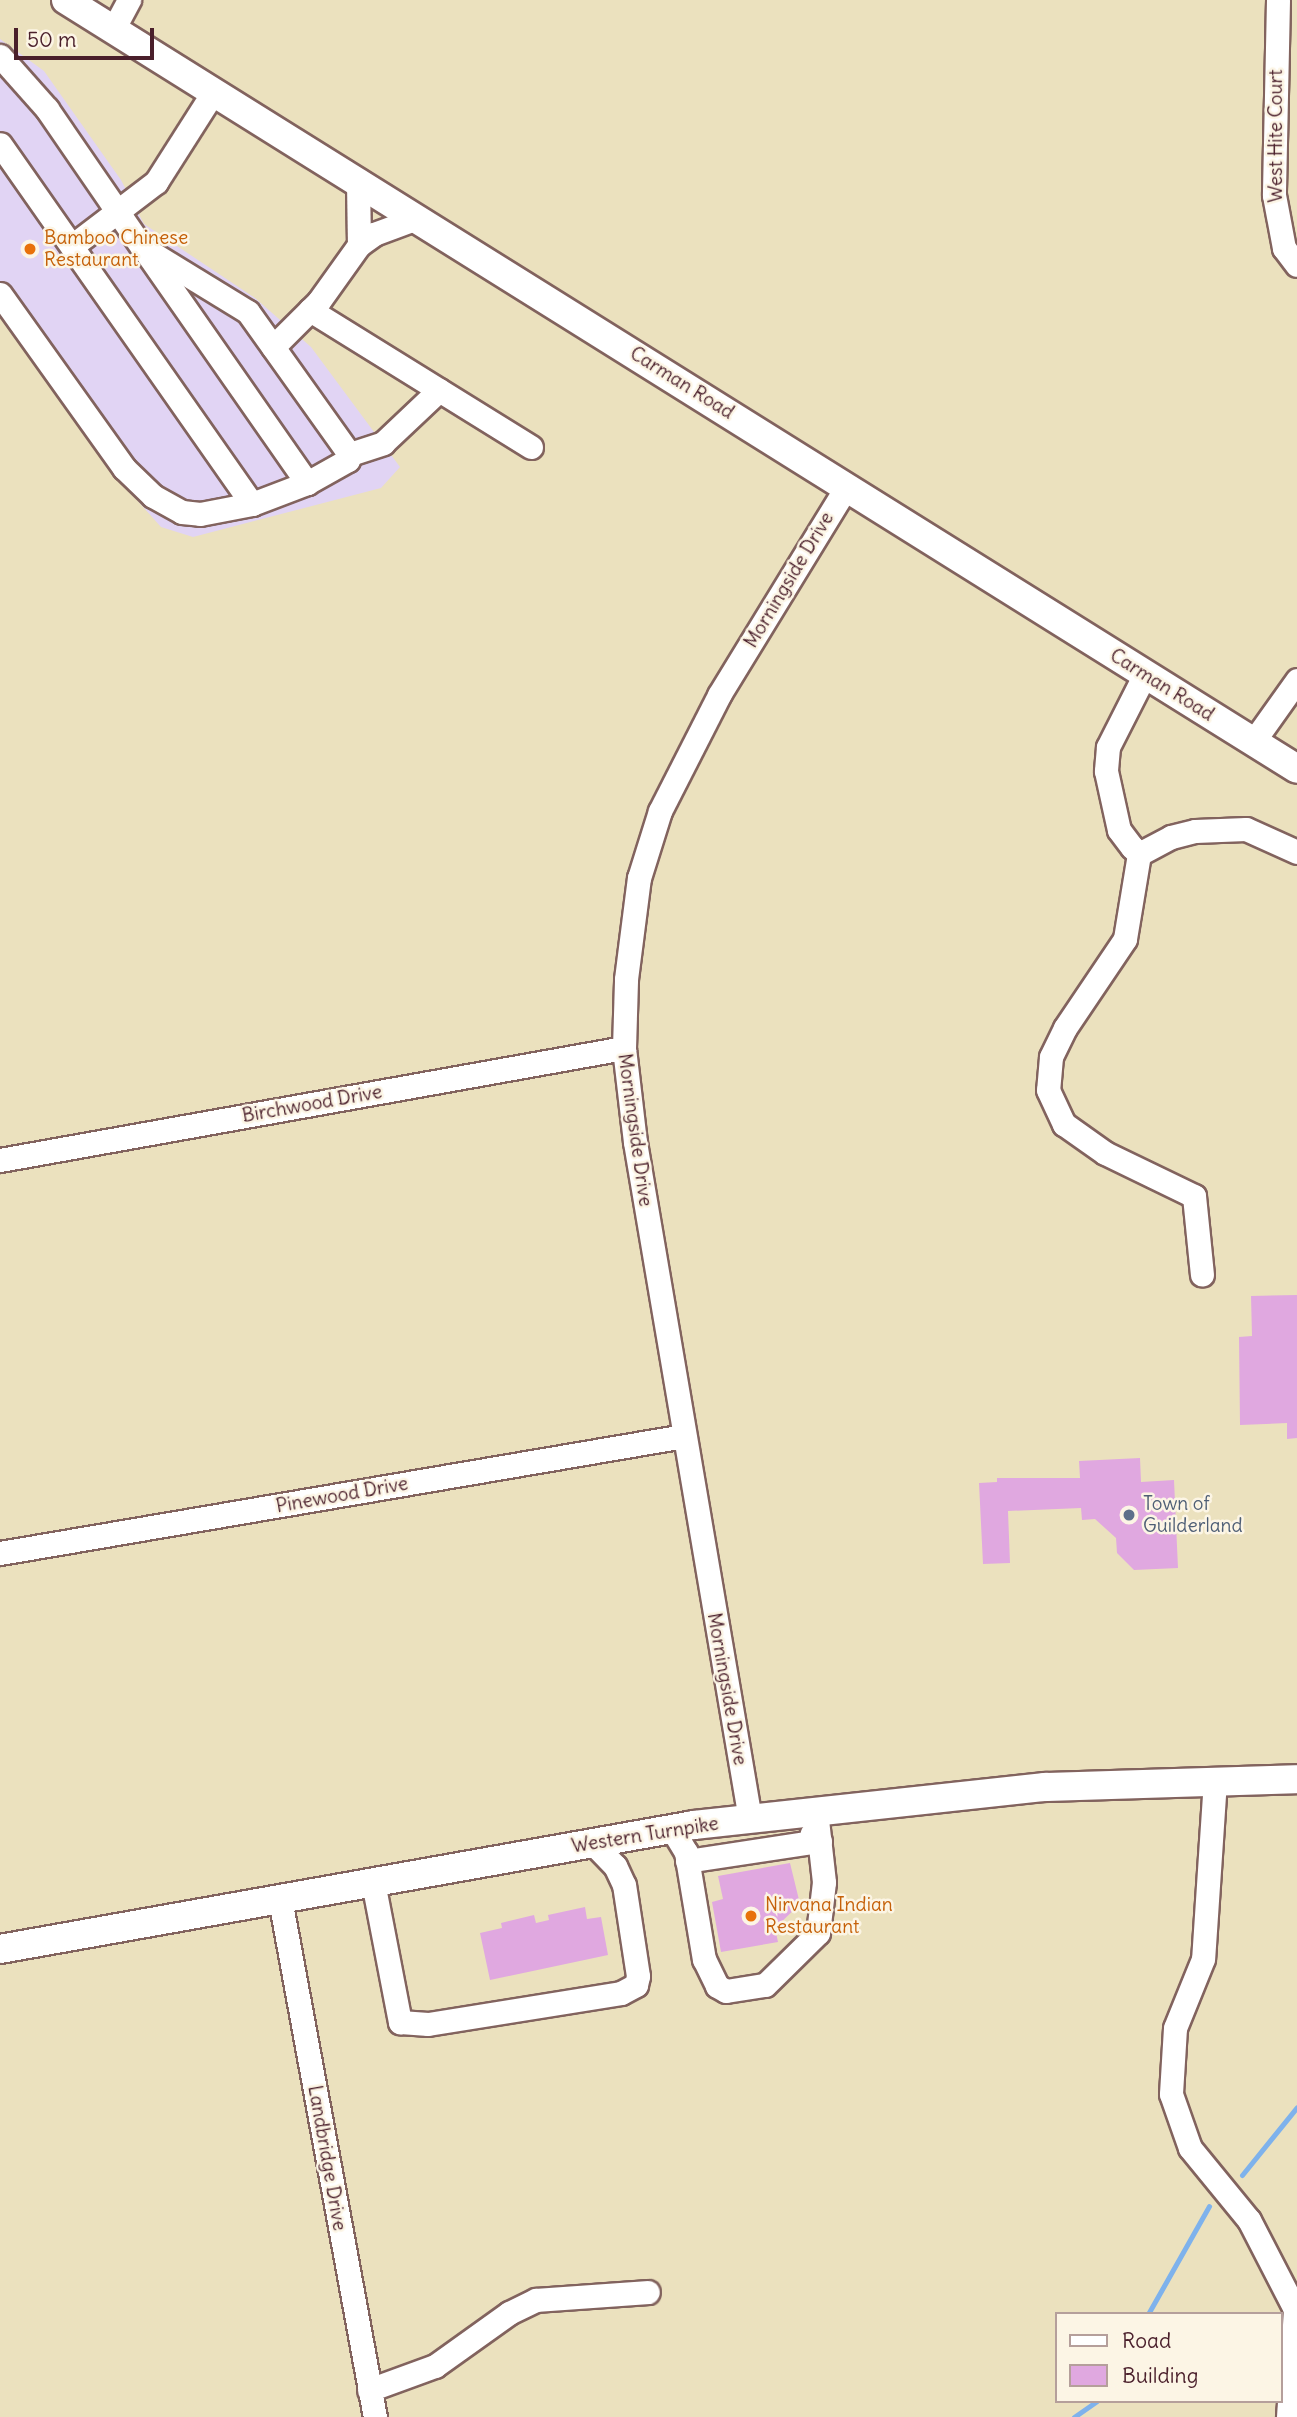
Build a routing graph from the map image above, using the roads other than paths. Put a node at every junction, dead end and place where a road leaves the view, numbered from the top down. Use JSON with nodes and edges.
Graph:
{"nodes":[{"id":1,"x":65,"y":0,"type":"edge"},
{"id":2,"x":129,"y":0,"type":"edge"},
{"id":3,"x":1278,"y":0,"type":"edge"},
{"id":4,"x":114,"y":28,"type":"junction"},
{"id":5,"x":0,"y":56,"type":"edge"},
{"id":6,"x":214,"y":91,"type":"junction"},
{"id":7,"x":0,"y":144,"type":"edge"},
{"id":8,"x":358,"y":180,"type":"junction"},
{"id":9,"x":117,"y":214,"type":"junction"},
{"id":10,"x":417,"y":218,"type":"junction"},
{"id":11,"x":359,"y":245,"type":"junction"},
{"id":12,"x":72,"y":246,"type":"junction"},
{"id":13,"x":142,"y":247,"type":"junction"},
{"id":14,"x":1297,"y":265,"type":"edge"},
{"id":15,"x":0,"y":294,"type":"edge"},
{"id":16,"x":310,"y":310,"type":"junction"},
{"id":17,"x":273,"y":347,"type":"junction"},
{"id":18,"x":439,"y":390,"type":"junction"},
{"id":19,"x":531,"y":447,"type":"dead end"},
{"id":20,"x":348,"y":455,"type":"junction"},
{"id":21,"x":307,"y":483,"type":"junction"},
{"id":22,"x":847,"y":486,"type":"junction"},
{"id":23,"x":253,"y":504,"type":"junction"},
{"id":24,"x":1145,"y":674,"type":"junction"},
{"id":25,"x":1297,"y":680,"type":"edge"},
{"id":26,"x":1253,"y":742,"type":"junction"},
{"id":27,"x":1297,"y":769,"type":"edge"},
{"id":28,"x":1297,"y":852,"type":"edge"},
{"id":29,"x":1139,"y":854,"type":"junction"},
{"id":30,"x":624,"y":1048,"type":"junction"},
{"id":31,"x":0,"y":1160,"type":"edge"},
{"id":32,"x":1202,"y":1275,"type":"dead end"},
{"id":33,"x":684,"y":1436,"type":"junction"},
{"id":34,"x":0,"y":1553,"type":"edge"},
{"id":35,"x":1297,"y":1779,"type":"edge"},
{"id":36,"x":1215,"y":1780,"type":"junction"},
{"id":37,"x":750,"y":1819,"type":"junction"},
{"id":38,"x":672,"y":1829,"type":"junction"},
{"id":39,"x":816,"y":1829,"type":"junction"},
{"id":40,"x":593,"y":1843,"type":"junction"},
{"id":41,"x":687,"y":1861,"type":"junction"},
{"id":42,"x":373,"y":1882,"type":"junction"},
{"id":43,"x":280,"y":1899,"type":"junction"},
{"id":44,"x":0,"y":1949,"type":"edge"},
{"id":45,"x":648,"y":2292,"type":"dead end"},
{"id":46,"x":369,"y":2390,"type":"junction"},
{"id":47,"x":374,"y":2417,"type":"edge"},
{"id":48,"x":1288,"y":2417,"type":"edge"}],
"edges":[{"from":1,"to":4,"type":"main road","name":"Carman Road"},
{"from":2,"to":4,"type":"street"},
{"from":3,"to":14,"type":"street","name":"West Hite Court"},
{"from":4,"to":6,"type":"main road","name":"Carman Road"},
{"from":5,"to":9,"type":"street"},
{"from":6,"to":8,"type":"main road","name":"Carman Road"},
{"from":6,"to":9,"type":"street"},
{"from":7,"to":12,"type":"street"},
{"from":8,"to":10,"type":"main road","name":"Carman Road"},
{"from":8,"to":11,"type":"street"},
{"from":9,"to":12,"type":"street"},
{"from":9,"to":13,"type":"street"},
{"from":10,"to":11,"type":"street"},
{"from":10,"to":22,"type":"main road","name":"Carman Road"},
{"from":11,"to":16,"type":"street"},
{"from":12,"to":23,"type":"street"},
{"from":13,"to":17,"type":"street"},
{"from":13,"to":21,"type":"street"},
{"from":15,"to":23,"type":"street"},
{"from":16,"to":17,"type":"street"},
{"from":16,"to":18,"type":"street"},
{"from":17,"to":20,"type":"street"},
{"from":18,"to":19,"type":"street"},
{"from":18,"to":20,"type":"street"},
{"from":20,"to":21,"type":"street"},
{"from":21,"to":23,"type":"street"},
{"from":22,"to":24,"type":"main road","name":"Carman Road"},
{"from":22,"to":30,"type":"street","name":"Morningside Drive"},
{"from":24,"to":26,"type":"main road","name":"Carman Road"},
{"from":24,"to":29,"type":"street"},
{"from":25,"to":26,"type":"street"},
{"from":26,"to":27,"type":"main road","name":"Carman Road"},
{"from":28,"to":29,"type":"street"},
{"from":29,"to":32,"type":"street"},
{"from":30,"to":31,"type":"street","name":"Birchwood Drive"},
{"from":30,"to":33,"type":"street","name":"Morningside Drive"},
{"from":33,"to":34,"type":"street","name":"Pinewood Drive"},
{"from":33,"to":37,"type":"street","name":"Morningside Drive"},
{"from":35,"to":36,"type":"main road","name":"Western Turnpike"},
{"from":36,"to":39,"type":"main road","name":"Western Turnpike"},
{"from":36,"to":48,"type":"street"},
{"from":37,"to":38,"type":"main road","name":"Western Turnpike"},
{"from":37,"to":39,"type":"main road","name":"Western Turnpike"},
{"from":38,"to":40,"type":"main road","name":"Western Turnpike"},
{"from":38,"to":41,"type":"street"},
{"from":39,"to":41,"type":"street"},
{"from":39,"to":41,"type":"street"},
{"from":40,"to":42,"type":"main road","name":"Western Turnpike"},
{"from":40,"to":42,"type":"street"},
{"from":42,"to":43,"type":"main road","name":"Western Turnpike"},
{"from":43,"to":44,"type":"main road","name":"Western Turnpike"},
{"from":43,"to":46,"type":"street","name":"Landbridge Drive"},
{"from":45,"to":46,"type":"street"},
{"from":46,"to":47,"type":"street","name":"Landbridge Drive"}]}
